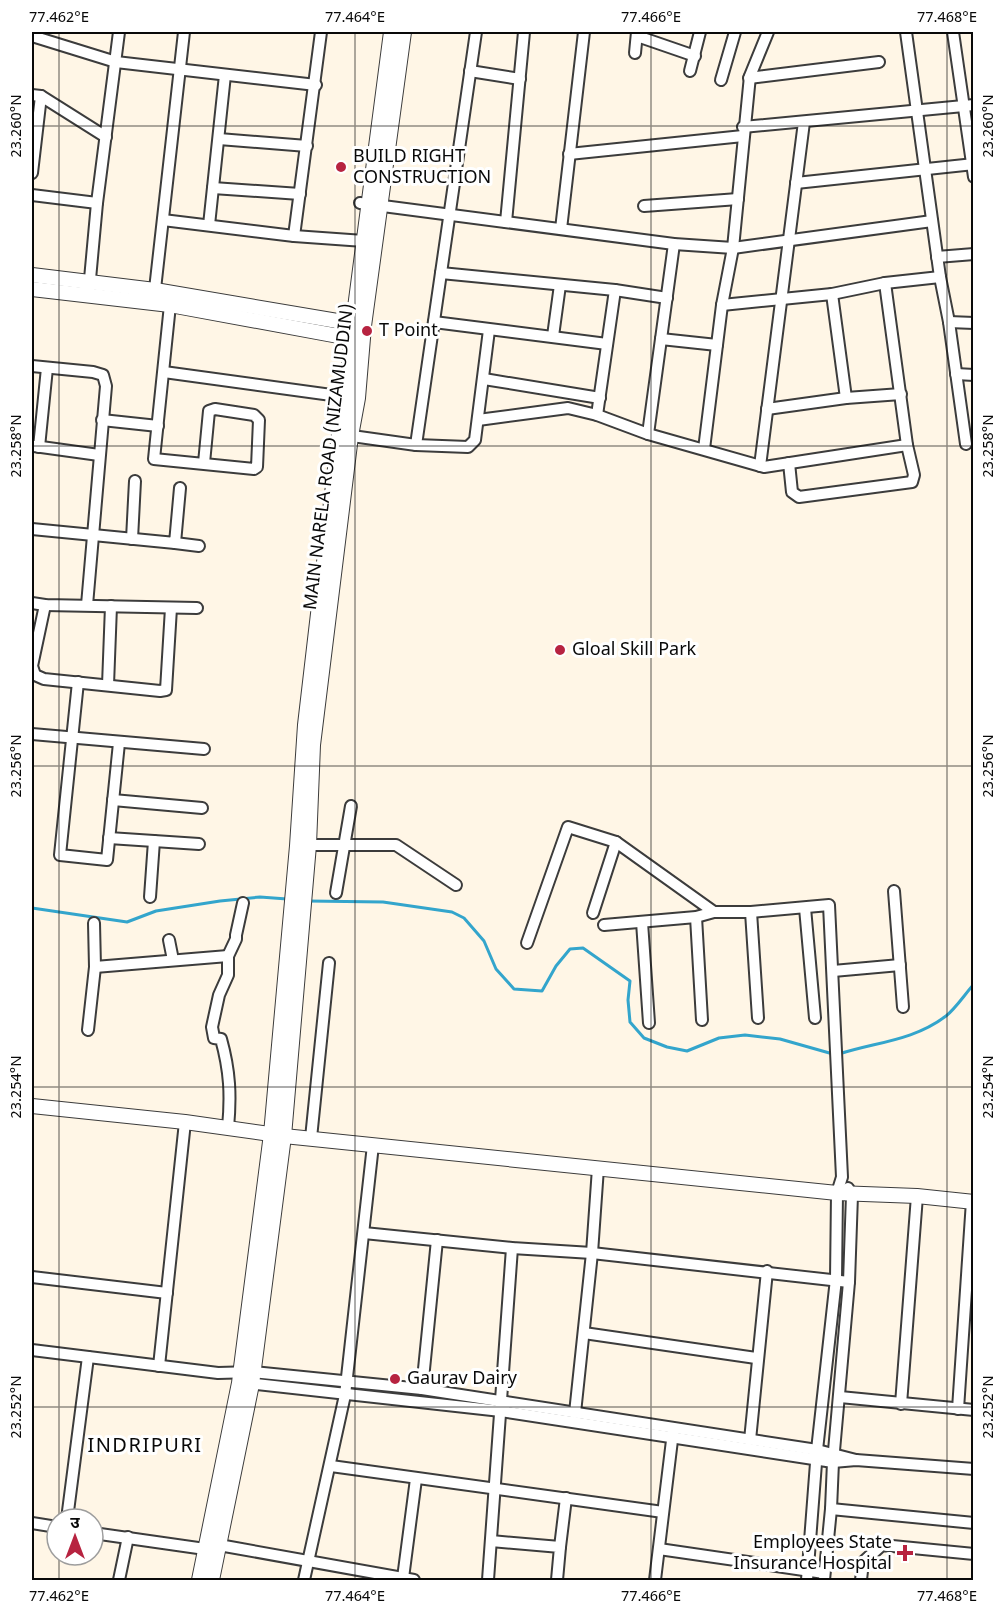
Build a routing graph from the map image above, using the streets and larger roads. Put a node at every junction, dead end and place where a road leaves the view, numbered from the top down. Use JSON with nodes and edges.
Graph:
{"nodes":[{"id":1,"x":119,"y":32,"type":"edge"},
{"id":2,"x":184,"y":32,"type":"edge"},
{"id":3,"x":321,"y":32,"type":"edge"},
{"id":4,"x":391,"y":32,"type":"edge"},
{"id":5,"x":404,"y":32,"type":"edge"},
{"id":6,"x":476,"y":32,"type":"edge"},
{"id":7,"x":524,"y":32,"type":"edge"},
{"id":8,"x":584,"y":32,"type":"edge"},
{"id":9,"x":700,"y":32,"type":"edge"},
{"id":10,"x":735,"y":32,"type":"edge"},
{"id":11,"x":768,"y":32,"type":"edge"},
{"id":12,"x":906,"y":32,"type":"edge"},
{"id":13,"x":953,"y":32,"type":"edge"},
{"id":14,"x":637,"y":34,"type":"edge"},
{"id":15,"x":32,"y":36,"type":"edge"},
{"id":16,"x":50,"y":36,"type":"edge"},
{"id":17,"x":635,"y":53,"type":"dead end"},
{"id":18,"x":695,"y":56,"type":"junction"},
{"id":19,"x":116,"y":62,"type":"junction"},
{"id":20,"x":879,"y":62,"type":"dead end"},
{"id":21,"x":180,"y":70,"type":"junction"},
{"id":22,"x":470,"y":71,"type":"junction"},
{"id":23,"x":690,"y":71,"type":"dead end"},
{"id":24,"x":225,"y":75,"type":"junction"},
{"id":25,"x":749,"y":78,"type":"junction"},
{"id":26,"x":520,"y":79,"type":"junction"},
{"id":27,"x":721,"y":80,"type":"dead end"},
{"id":28,"x":316,"y":85,"type":"junction"},
{"id":29,"x":36,"y":96,"type":"edge"},
{"id":30,"x":968,"y":106,"type":"edge"},
{"id":31,"x":917,"y":111,"type":"junction"},
{"id":32,"x":804,"y":122,"type":"junction"},
{"id":33,"x":743,"y":131,"type":"junction"},
{"id":34,"x":106,"y":137,"type":"junction"},
{"id":35,"x":219,"y":139,"type":"junction"},
{"id":36,"x":307,"y":146,"type":"junction"},
{"id":37,"x":569,"y":154,"type":"junction"},
{"id":38,"x":973,"y":164,"type":"edge"},
{"id":39,"x":925,"y":169,"type":"junction"},
{"id":40,"x":32,"y":173,"type":"edge"},
{"id":41,"x":974,"y":177,"type":"edge"},
{"id":42,"x":795,"y":183,"type":"junction"},
{"id":43,"x":213,"y":189,"type":"junction"},
{"id":44,"x":300,"y":194,"type":"junction"},
{"id":45,"x":32,"y":195,"type":"edge"},
{"id":46,"x":738,"y":199,"type":"junction"},
{"id":47,"x":97,"y":203,"type":"junction"},
{"id":48,"x":370,"y":204,"type":"junction"},
{"id":49,"x":644,"y":206,"type":"dead end"},
{"id":50,"x":449,"y":214,"type":"junction"},
{"id":51,"x":163,"y":220,"type":"junction"},
{"id":52,"x":932,"y":221,"type":"junction"},
{"id":53,"x":506,"y":222,"type":"junction"},
{"id":54,"x":209,"y":225,"type":"junction"},
{"id":55,"x":561,"y":230,"type":"junction"},
{"id":56,"x":294,"y":236,"type":"junction"},
{"id":57,"x":789,"y":240,"type":"junction"},
{"id":58,"x":364,"y":241,"type":"junction"},
{"id":59,"x":674,"y":244,"type":"junction"},
{"id":60,"x":733,"y":248,"type":"junction"},
{"id":61,"x":974,"y":254,"type":"edge"},
{"id":62,"x":937,"y":257,"type":"junction"},
{"id":63,"x":441,"y":273,"type":"junction"},
{"id":64,"x":32,"y":275,"type":"edge"},
{"id":65,"x":940,"y":277,"type":"junction"},
{"id":66,"x":90,"y":282,"type":"junction"},
{"id":67,"x":885,"y":283,"type":"junction"},
{"id":68,"x":560,"y":285,"type":"junction"},
{"id":69,"x":32,"y":289,"type":"edge"},
{"id":70,"x":615,"y":290,"type":"junction"},
{"id":71,"x":832,"y":294,"type":"junction"},
{"id":72,"x":88,"y":296,"type":"junction"},
{"id":73,"x":154,"y":297,"type":"junction"},
{"id":74,"x":667,"y":298,"type":"junction"},
{"id":75,"x":783,"y":298,"type":"junction"},
{"id":76,"x":170,"y":305,"type":"junction"},
{"id":77,"x":722,"y":305,"type":"junction"},
{"id":78,"x":434,"y":321,"type":"junction"},
{"id":79,"x":949,"y":322,"type":"junction"},
{"id":80,"x":974,"y":323,"type":"edge"},
{"id":81,"x":358,"y":324,"type":"junction"},
{"id":82,"x":489,"y":330,"type":"junction"},
{"id":83,"x":553,"y":336,"type":"junction"},
{"id":84,"x":357,"y":339,"type":"junction"},
{"id":85,"x":661,"y":339,"type":"junction"},
{"id":86,"x":607,"y":344,"type":"junction"},
{"id":87,"x":717,"y":345,"type":"junction"},
{"id":88,"x":32,"y":366,"type":"edge"},
{"id":89,"x":47,"y":368,"type":"junction"},
{"id":90,"x":164,"y":372,"type":"junction"},
{"id":91,"x":956,"y":374,"type":"junction"},
{"id":92,"x":974,"y":375,"type":"edge"},
{"id":93,"x":484,"y":380,"type":"junction"},
{"id":94,"x":901,"y":394,"type":"junction"},
{"id":95,"x":346,"y":397,"type":"junction"},
{"id":96,"x":600,"y":398,"type":"junction"},
{"id":97,"x":846,"y":398,"type":"junction"},
{"id":98,"x":767,"y":409,"type":"junction"},
{"id":99,"x":597,"y":415,"type":"junction"},
{"id":100,"x":102,"y":420,"type":"junction"},
{"id":101,"x":478,"y":420,"type":"junction"},
{"id":102,"x":968,"y":422,"type":"edge"},
{"id":103,"x":158,"y":426,"type":"junction"},
{"id":104,"x":648,"y":434,"type":"junction"},
{"id":105,"x":345,"y":435,"type":"junction"},
{"id":106,"x":966,"y":444,"type":"dead end"},
{"id":107,"x":907,"y":445,"type":"junction"},
{"id":108,"x":416,"y":446,"type":"junction"},
{"id":109,"x":35,"y":447,"type":"edge"},
{"id":110,"x":704,"y":449,"type":"junction"},
{"id":111,"x":99,"y":455,"type":"junction"},
{"id":112,"x":204,"y":463,"type":"junction"},
{"id":113,"x":789,"y":463,"type":"junction"},
{"id":114,"x":760,"y":466,"type":"junction"},
{"id":115,"x":135,"y":481,"type":"dead end"},
{"id":116,"x":180,"y":488,"type":"dead end"},
{"id":117,"x":32,"y":529,"type":"edge"},
{"id":118,"x":93,"y":536,"type":"junction"},
{"id":119,"x":132,"y":539,"type":"junction"},
{"id":120,"x":176,"y":543,"type":"junction"},
{"id":121,"x":199,"y":546,"type":"dead end"},
{"id":122,"x":32,"y":603,"type":"edge"},
{"id":123,"x":45,"y":605,"type":"junction"},
{"id":124,"x":87,"y":605,"type":"junction"},
{"id":125,"x":111,"y":606,"type":"junction"},
{"id":126,"x":171,"y":608,"type":"junction"},
{"id":127,"x":197,"y":608,"type":"dead end"},
{"id":128,"x":78,"y":682,"type":"junction"},
{"id":129,"x":108,"y":685,"type":"junction"},
{"id":130,"x":32,"y":734,"type":"edge"},
{"id":131,"x":71,"y":737,"type":"junction"},
{"id":132,"x":118,"y":742,"type":"junction"},
{"id":133,"x":204,"y":749,"type":"dead end"},
{"id":134,"x":113,"y":800,"type":"junction"},
{"id":135,"x":351,"y":806,"type":"dead end"},
{"id":136,"x":202,"y":807,"type":"dead end"},
{"id":137,"x":109,"y":838,"type":"junction"},
{"id":138,"x":154,"y":841,"type":"junction"},
{"id":139,"x":616,"y":842,"type":"junction"},
{"id":140,"x":199,"y":844,"type":"dead end"},
{"id":141,"x":309,"y":845,"type":"junction"},
{"id":142,"x":344,"y":846,"type":"junction"},
{"id":143,"x":456,"y":885,"type":"dead end"},
{"id":144,"x":299,"y":886,"type":"junction"},
{"id":145,"x":894,"y":891,"type":"dead end"},
{"id":146,"x":336,"y":893,"type":"dead end"},
{"id":147,"x":150,"y":897,"type":"dead end"},
{"id":148,"x":243,"y":903,"type":"dead end"},
{"id":149,"x":805,"y":908,"type":"junction"},
{"id":150,"x":714,"y":912,"type":"junction"},
{"id":151,"x":751,"y":912,"type":"junction"},
{"id":152,"x":593,"y":913,"type":"dead end"},
{"id":153,"x":696,"y":917,"type":"junction"},
{"id":154,"x":642,"y":922,"type":"junction"},
{"id":155,"x":94,"y":923,"type":"dead end"},
{"id":156,"x":604,"y":925,"type":"dead end"},
{"id":157,"x":169,"y":940,"type":"dead end"},
{"id":158,"x":527,"y":944,"type":"dead end"},
{"id":159,"x":228,"y":956,"type":"junction"},
{"id":160,"x":173,"y":960,"type":"junction"},
{"id":161,"x":329,"y":963,"type":"dead end"},
{"id":162,"x":900,"y":965,"type":"junction"},
{"id":163,"x":95,"y":967,"type":"junction"},
{"id":164,"x":833,"y":971,"type":"junction"},
{"id":165,"x":903,"y":1007,"type":"dead end"},
{"id":166,"x":758,"y":1018,"type":"dead end"},
{"id":167,"x":815,"y":1018,"type":"dead end"},
{"id":168,"x":702,"y":1020,"type":"dead end"},
{"id":169,"x":649,"y":1023,"type":"dead end"},
{"id":170,"x":88,"y":1030,"type":"dead end"},
{"id":171,"x":32,"y":1106,"type":"edge"},
{"id":172,"x":185,"y":1122,"type":"junction"},
{"id":173,"x":228,"y":1128,"type":"junction"},
{"id":174,"x":277,"y":1135,"type":"junction"},
{"id":175,"x":310,"y":1138,"type":"junction"},
{"id":176,"x":373,"y":1145,"type":"junction"},
{"id":177,"x":598,"y":1168,"type":"junction"},
{"id":178,"x":842,"y":1178,"type":"junction"},
{"id":179,"x":837,"y":1193,"type":"junction"},
{"id":180,"x":852,"y":1195,"type":"junction"},
{"id":181,"x":917,"y":1196,"type":"junction"},
{"id":182,"x":973,"y":1202,"type":"edge"},
{"id":183,"x":364,"y":1233,"type":"junction"},
{"id":184,"x":437,"y":1240,"type":"junction"},
{"id":185,"x":512,"y":1248,"type":"junction"},
{"id":186,"x":592,"y":1252,"type":"junction"},
{"id":187,"x":767,"y":1271,"type":"junction"},
{"id":188,"x":32,"y":1277,"type":"edge"},
{"id":189,"x":836,"y":1279,"type":"junction"},
{"id":190,"x":849,"y":1281,"type":"junction"},
{"id":191,"x":167,"y":1293,"type":"junction"},
{"id":192,"x":969,"y":1297,"type":"edge"},
{"id":193,"x":584,"y":1333,"type":"junction"},
{"id":194,"x":32,"y":1350,"type":"edge"},
{"id":195,"x":88,"y":1357,"type":"junction"},
{"id":196,"x":756,"y":1358,"type":"junction"},
{"id":197,"x":159,"y":1366,"type":"junction"},
{"id":198,"x":246,"y":1378,"type":"junction"},
{"id":199,"x":347,"y":1381,"type":"junction"},
{"id":200,"x":422,"y":1389,"type":"junction"},
{"id":201,"x":345,"y":1395,"type":"junction"},
{"id":202,"x":840,"y":1397,"type":"junction"},
{"id":203,"x":901,"y":1404,"type":"junction"},
{"id":204,"x":501,"y":1406,"type":"junction"},
{"id":205,"x":958,"y":1409,"type":"junction"},
{"id":206,"x":974,"y":1410,"type":"edge"},
{"id":207,"x":575,"y":1413,"type":"junction"},
{"id":208,"x":673,"y":1432,"type":"junction"},
{"id":209,"x":750,"y":1440,"type":"junction"},
{"id":210,"x":817,"y":1455,"type":"junction"},
{"id":211,"x":834,"y":1458,"type":"junction"},
{"id":212,"x":331,"y":1466,"type":"junction"},
{"id":213,"x":974,"y":1470,"type":"edge"},
{"id":214,"x":416,"y":1479,"type":"junction"},
{"id":215,"x":496,"y":1489,"type":"junction"},
{"id":216,"x":566,"y":1498,"type":"junction"},
{"id":217,"x":69,"y":1507,"type":"edge"},
{"id":218,"x":663,"y":1512,"type":"junction"},
{"id":219,"x":831,"y":1513,"type":"junction"},
{"id":220,"x":812,"y":1515,"type":"junction"},
{"id":221,"x":974,"y":1523,"type":"edge"},
{"id":222,"x":105,"y":1534,"type":"edge"},
{"id":223,"x":128,"y":1537,"type":"junction"},
{"id":224,"x":491,"y":1540,"type":"junction"},
{"id":225,"x":212,"y":1547,"type":"junction"},
{"id":226,"x":560,"y":1547,"type":"junction"},
{"id":227,"x":659,"y":1550,"type":"junction"},
{"id":228,"x":974,"y":1554,"type":"edge"},
{"id":229,"x":308,"y":1562,"type":"junction"},
{"id":230,"x":807,"y":1576,"type":"edge"},
{"id":231,"x":824,"y":1577,"type":"edge"},
{"id":232,"x":409,"y":1579,"type":"edge"},
{"id":233,"x":119,"y":1581,"type":"edge"},
{"id":234,"x":199,"y":1581,"type":"edge"},
{"id":235,"x":212,"y":1581,"type":"edge"},
{"id":236,"x":304,"y":1581,"type":"edge"},
{"id":237,"x":488,"y":1581,"type":"edge"},
{"id":238,"x":556,"y":1581,"type":"edge"},
{"id":239,"x":655,"y":1581,"type":"edge"},
{"id":240,"x":861,"y":1581,"type":"edge"}],
"edges":[{"from":1,"to":19,"type":"street"},
{"from":2,"to":21,"type":"street"},
{"from":3,"to":28,"type":"street"},
{"from":4,"to":48,"type":"street","name":"MAIN NARELA ROAD (NIZAMUDDIN)"},
{"from":5,"to":48,"type":"street","name":"MAIN NARELA ROAD (NIZAMUDDIN)"},
{"from":6,"to":22,"type":"street"},
{"from":7,"to":26,"type":"street"},
{"from":8,"to":37,"type":"street"},
{"from":9,"to":18,"type":"street"},
{"from":10,"to":27,"type":"street"},
{"from":11,"to":25,"type":"street"},
{"from":12,"to":31,"type":"street"},
{"from":13,"to":30,"type":"street"},
{"from":14,"to":17,"type":"street"},
{"from":14,"to":18,"type":"street"},
{"from":15,"to":16,"type":"street"},
{"from":16,"to":19,"type":"street"},
{"from":18,"to":23,"type":"street"},
{"from":19,"to":21,"type":"street"},
{"from":19,"to":34,"type":"street"},
{"from":20,"to":25,"type":"street"},
{"from":21,"to":24,"type":"street"},
{"from":21,"to":51,"type":"street"},
{"from":22,"to":26,"type":"street"},
{"from":22,"to":50,"type":"street"},
{"from":24,"to":28,"type":"street"},
{"from":24,"to":35,"type":"street"},
{"from":25,"to":33,"type":"street"},
{"from":26,"to":53,"type":"street"},
{"from":28,"to":36,"type":"street"},
{"from":29,"to":34,"type":"street"},
{"from":29,"to":40,"type":"street"},
{"from":30,"to":31,"type":"street"},
{"from":30,"to":38,"type":"street"},
{"from":31,"to":32,"type":"street"},
{"from":31,"to":39,"type":"street"},
{"from":32,"to":33,"type":"street"},
{"from":32,"to":42,"type":"street"},
{"from":33,"to":37,"type":"street"},
{"from":33,"to":46,"type":"street"},
{"from":34,"to":47,"type":"street"},
{"from":35,"to":36,"type":"street"},
{"from":35,"to":43,"type":"street"},
{"from":36,"to":44,"type":"street"},
{"from":37,"to":55,"type":"street"},
{"from":38,"to":39,"type":"street"},
{"from":38,"to":41,"type":"street"},
{"from":39,"to":42,"type":"street"},
{"from":39,"to":52,"type":"street"},
{"from":42,"to":57,"type":"street"},
{"from":43,"to":44,"type":"street"},
{"from":43,"to":54,"type":"street"},
{"from":44,"to":56,"type":"street"},
{"from":45,"to":47,"type":"street"},
{"from":46,"to":49,"type":"street"},
{"from":46,"to":60,"type":"street"},
{"from":47,"to":66,"type":"street"},
{"from":48,"to":50,"type":"street"},
{"from":48,"to":58,"type":"street","name":"MAIN NARELA ROAD (NIZAMUDDIN)"},
{"from":48,"to":81,"type":"street","name":"MAIN NARELA ROAD (NIZAMUDDIN)"},
{"from":50,"to":53,"type":"street"},
{"from":50,"to":63,"type":"street"},
{"from":51,"to":54,"type":"street"},
{"from":51,"to":73,"type":"street"},
{"from":52,"to":57,"type":"street"},
{"from":52,"to":62,"type":"street"},
{"from":53,"to":55,"type":"street"},
{"from":54,"to":56,"type":"street"},
{"from":55,"to":59,"type":"street"},
{"from":56,"to":58,"type":"street"},
{"from":57,"to":60,"type":"street"},
{"from":57,"to":75,"type":"street"},
{"from":58,"to":81,"type":"street","name":"MAIN NARELA ROAD (NIZAMUDDIN)"},
{"from":59,"to":60,"type":"street"},
{"from":59,"to":74,"type":"street"},
{"from":60,"to":77,"type":"street"},
{"from":61,"to":62,"type":"street"},
{"from":62,"to":65,"type":"street"},
{"from":63,"to":68,"type":"street"},
{"from":63,"to":78,"type":"street"},
{"from":64,"to":66,"type":"street"},
{"from":65,"to":67,"type":"street"},
{"from":65,"to":79,"type":"street"},
{"from":66,"to":72,"type":"street"},
{"from":66,"to":73,"type":"street"},
{"from":67,"to":71,"type":"street"},
{"from":67,"to":94,"type":"street"},
{"from":68,"to":70,"type":"street"},
{"from":68,"to":83,"type":"street"},
{"from":69,"to":72,"type":"street"},
{"from":70,"to":74,"type":"street"},
{"from":70,"to":86,"type":"street"},
{"from":71,"to":75,"type":"street"},
{"from":71,"to":97,"type":"street"},
{"from":72,"to":73,"type":"street"},
{"from":73,"to":76,"type":"street"},
{"from":73,"to":81,"type":"street"},
{"from":74,"to":85,"type":"street"},
{"from":75,"to":77,"type":"street"},
{"from":75,"to":98,"type":"street"},
{"from":76,"to":84,"type":"street"},
{"from":76,"to":90,"type":"street"},
{"from":77,"to":87,"type":"street"},
{"from":78,"to":82,"type":"street"},
{"from":78,"to":108,"type":"street"},
{"from":79,"to":80,"type":"street"},
{"from":79,"to":91,"type":"street"},
{"from":81,"to":84,"type":"street","name":"MAIN NARELA ROAD (NIZAMUDDIN)"},
{"from":82,"to":83,"type":"street"},
{"from":82,"to":93,"type":"street"},
{"from":83,"to":86,"type":"street"},
{"from":84,"to":95,"type":"street","name":"MAIN NARELA ROAD (NIZAMUDDIN)"},
{"from":84,"to":105,"type":"street","name":"MAIN NARELA ROAD (NIZAMUDDIN)"},
{"from":85,"to":87,"type":"street"},
{"from":85,"to":104,"type":"street"},
{"from":86,"to":96,"type":"street"},
{"from":87,"to":110,"type":"street"},
{"from":88,"to":89,"type":"street"},
{"from":89,"to":100,"type":"street"},
{"from":89,"to":109,"type":"street"},
{"from":90,"to":95,"type":"street"},
{"from":90,"to":103,"type":"street"},
{"from":91,"to":92,"type":"street"},
{"from":91,"to":102,"type":"street"},
{"from":93,"to":96,"type":"street"},
{"from":93,"to":101,"type":"street"},
{"from":94,"to":97,"type":"street"},
{"from":94,"to":107,"type":"street"},
{"from":95,"to":105,"type":"street","name":"MAIN NARELA ROAD (NIZAMUDDIN)"},
{"from":96,"to":99,"type":"street"},
{"from":97,"to":98,"type":"street"},
{"from":98,"to":114,"type":"street"},
{"from":99,"to":101,"type":"street"},
{"from":99,"to":104,"type":"street"},
{"from":100,"to":103,"type":"street"},
{"from":100,"to":111,"type":"street"},
{"from":101,"to":108,"type":"street"},
{"from":102,"to":106,"type":"street"},
{"from":103,"to":112,"type":"street"},
{"from":104,"to":110,"type":"street"},
{"from":105,"to":108,"type":"street"},
{"from":105,"to":141,"type":"street","name":"MAIN NARELA ROAD (NIZAMUDDIN)"},
{"from":105,"to":144,"type":"street","name":"MAIN NARELA ROAD (NIZAMUDDIN)"},
{"from":107,"to":113,"type":"street"},
{"from":107,"to":113,"type":"street"},
{"from":109,"to":111,"type":"street"},
{"from":110,"to":114,"type":"street"},
{"from":111,"to":118,"type":"street"},
{"from":112,"to":112,"type":"street"},
{"from":113,"to":114,"type":"street"},
{"from":115,"to":119,"type":"street"},
{"from":116,"to":120,"type":"street"},
{"from":117,"to":118,"type":"street"},
{"from":118,"to":119,"type":"street"},
{"from":118,"to":124,"type":"street"},
{"from":119,"to":120,"type":"street"},
{"from":120,"to":121,"type":"street"},
{"from":122,"to":123,"type":"street"},
{"from":123,"to":124,"type":"street"},
{"from":123,"to":128,"type":"street"},
{"from":124,"to":125,"type":"street"},
{"from":125,"to":126,"type":"street"},
{"from":125,"to":129,"type":"street"},
{"from":126,"to":127,"type":"street"},
{"from":126,"to":129,"type":"street"},
{"from":128,"to":129,"type":"street"},
{"from":128,"to":131,"type":"street"},
{"from":130,"to":131,"type":"street"},
{"from":131,"to":132,"type":"street"},
{"from":131,"to":137,"type":"street"},
{"from":132,"to":133,"type":"street"},
{"from":132,"to":134,"type":"street"},
{"from":134,"to":136,"type":"street"},
{"from":134,"to":137,"type":"street"},
{"from":135,"to":142,"type":"street"},
{"from":137,"to":138,"type":"street"},
{"from":138,"to":140,"type":"street"},
{"from":138,"to":147,"type":"street"},
{"from":139,"to":150,"type":"street"},
{"from":139,"to":152,"type":"street"},
{"from":139,"to":158,"type":"street"},
{"from":141,"to":142,"type":"street"},
{"from":141,"to":144,"type":"street","name":"MAIN NARELA ROAD (NIZAMUDDIN)"},
{"from":142,"to":143,"type":"street"},
{"from":142,"to":146,"type":"street"},
{"from":144,"to":174,"type":"street"},
{"from":145,"to":162,"type":"street"},
{"from":148,"to":159,"type":"street"},
{"from":149,"to":151,"type":"street"},
{"from":149,"to":164,"type":"street"},
{"from":149,"to":167,"type":"street"},
{"from":150,"to":151,"type":"street"},
{"from":150,"to":153,"type":"street"},
{"from":151,"to":166,"type":"street"},
{"from":153,"to":154,"type":"street"},
{"from":153,"to":168,"type":"street"},
{"from":154,"to":156,"type":"street"},
{"from":154,"to":169,"type":"street"},
{"from":155,"to":163,"type":"street"},
{"from":157,"to":160,"type":"street"},
{"from":159,"to":160,"type":"street"},
{"from":159,"to":173,"type":"street"},
{"from":160,"to":163,"type":"street"},
{"from":161,"to":175,"type":"street"},
{"from":162,"to":164,"type":"street"},
{"from":162,"to":165,"type":"street"},
{"from":163,"to":170,"type":"street"},
{"from":164,"to":178,"type":"street"},
{"from":171,"to":172,"type":"street"},
{"from":172,"to":173,"type":"street"},
{"from":172,"to":191,"type":"street"},
{"from":173,"to":174,"type":"street"},
{"from":174,"to":175,"type":"street"},
{"from":174,"to":198,"type":"street"},
{"from":175,"to":176,"type":"street"},
{"from":176,"to":177,"type":"street"},
{"from":176,"to":183,"type":"street"},
{"from":177,"to":179,"type":"street"},
{"from":177,"to":186,"type":"street"},
{"from":178,"to":179,"type":"street"},
{"from":178,"to":180,"type":"street"},
{"from":179,"to":180,"type":"street"},
{"from":179,"to":189,"type":"street"},
{"from":180,"to":181,"type":"street"},
{"from":180,"to":190,"type":"street"},
{"from":181,"to":182,"type":"street"},
{"from":181,"to":203,"type":"street"},
{"from":182,"to":192,"type":"street"},
{"from":183,"to":184,"type":"street"},
{"from":183,"to":199,"type":"street"},
{"from":184,"to":185,"type":"street"},
{"from":184,"to":200,"type":"street"},
{"from":185,"to":186,"type":"street"},
{"from":185,"to":204,"type":"street"},
{"from":186,"to":187,"type":"street"},
{"from":186,"to":193,"type":"street"},
{"from":187,"to":189,"type":"street"},
{"from":187,"to":196,"type":"street"},
{"from":188,"to":191,"type":"street"},
{"from":189,"to":190,"type":"street"},
{"from":189,"to":210,"type":"street"},
{"from":190,"to":202,"type":"street"},
{"from":191,"to":197,"type":"street"},
{"from":192,"to":205,"type":"street"},
{"from":193,"to":196,"type":"street"},
{"from":193,"to":207,"type":"street"},
{"from":194,"to":195,"type":"street"},
{"from":195,"to":197,"type":"street"},
{"from":195,"to":217,"type":"street"},
{"from":196,"to":209,"type":"street"},
{"from":197,"to":198,"type":"street"},
{"from":198,"to":199,"type":"street"},
{"from":198,"to":201,"type":"street"},
{"from":198,"to":225,"type":"street"},
{"from":199,"to":200,"type":"street"},
{"from":199,"to":201,"type":"street"},
{"from":200,"to":204,"type":"street"},
{"from":201,"to":204,"type":"street"},
{"from":201,"to":212,"type":"street"},
{"from":202,"to":203,"type":"street"},
{"from":202,"to":211,"type":"street"},
{"from":203,"to":205,"type":"street"},
{"from":204,"to":207,"type":"street"},
{"from":204,"to":208,"type":"street"},
{"from":204,"to":215,"type":"street"},
{"from":205,"to":206,"type":"street"},
{"from":207,"to":208,"type":"street"},
{"from":208,"to":209,"type":"street"},
{"from":208,"to":210,"type":"street"},
{"from":208,"to":218,"type":"street"},
{"from":209,"to":210,"type":"street"},
{"from":210,"to":211,"type":"street"},
{"from":210,"to":220,"type":"street"},
{"from":211,"to":213,"type":"street"},
{"from":211,"to":219,"type":"street"},
{"from":212,"to":214,"type":"street"},
{"from":212,"to":229,"type":"street"},
{"from":214,"to":215,"type":"street"},
{"from":214,"to":232,"type":"street"},
{"from":215,"to":216,"type":"street"},
{"from":215,"to":224,"type":"street"},
{"from":216,"to":218,"type":"street"},
{"from":216,"to":226,"type":"street"},
{"from":218,"to":227,"type":"street"},
{"from":219,"to":220,"type":"street"},
{"from":219,"to":221,"type":"street"},
{"from":219,"to":231,"type":"street"},
{"from":220,"to":230,"type":"street"},
{"from":222,"to":223,"type":"street"},
{"from":223,"to":225,"type":"street"},
{"from":223,"to":233,"type":"street"},
{"from":224,"to":226,"type":"street"},
{"from":224,"to":237,"type":"street"},
{"from":225,"to":229,"type":"street"},
{"from":225,"to":234,"type":"street"},
{"from":225,"to":235,"type":"street"},
{"from":226,"to":238,"type":"street"},
{"from":227,"to":230,"type":"street"},
{"from":227,"to":239,"type":"street"},
{"from":228,"to":240,"type":"street"},
{"from":229,"to":232,"type":"street"},
{"from":229,"to":236,"type":"street"},
{"from":230,"to":231,"type":"street"}]}
